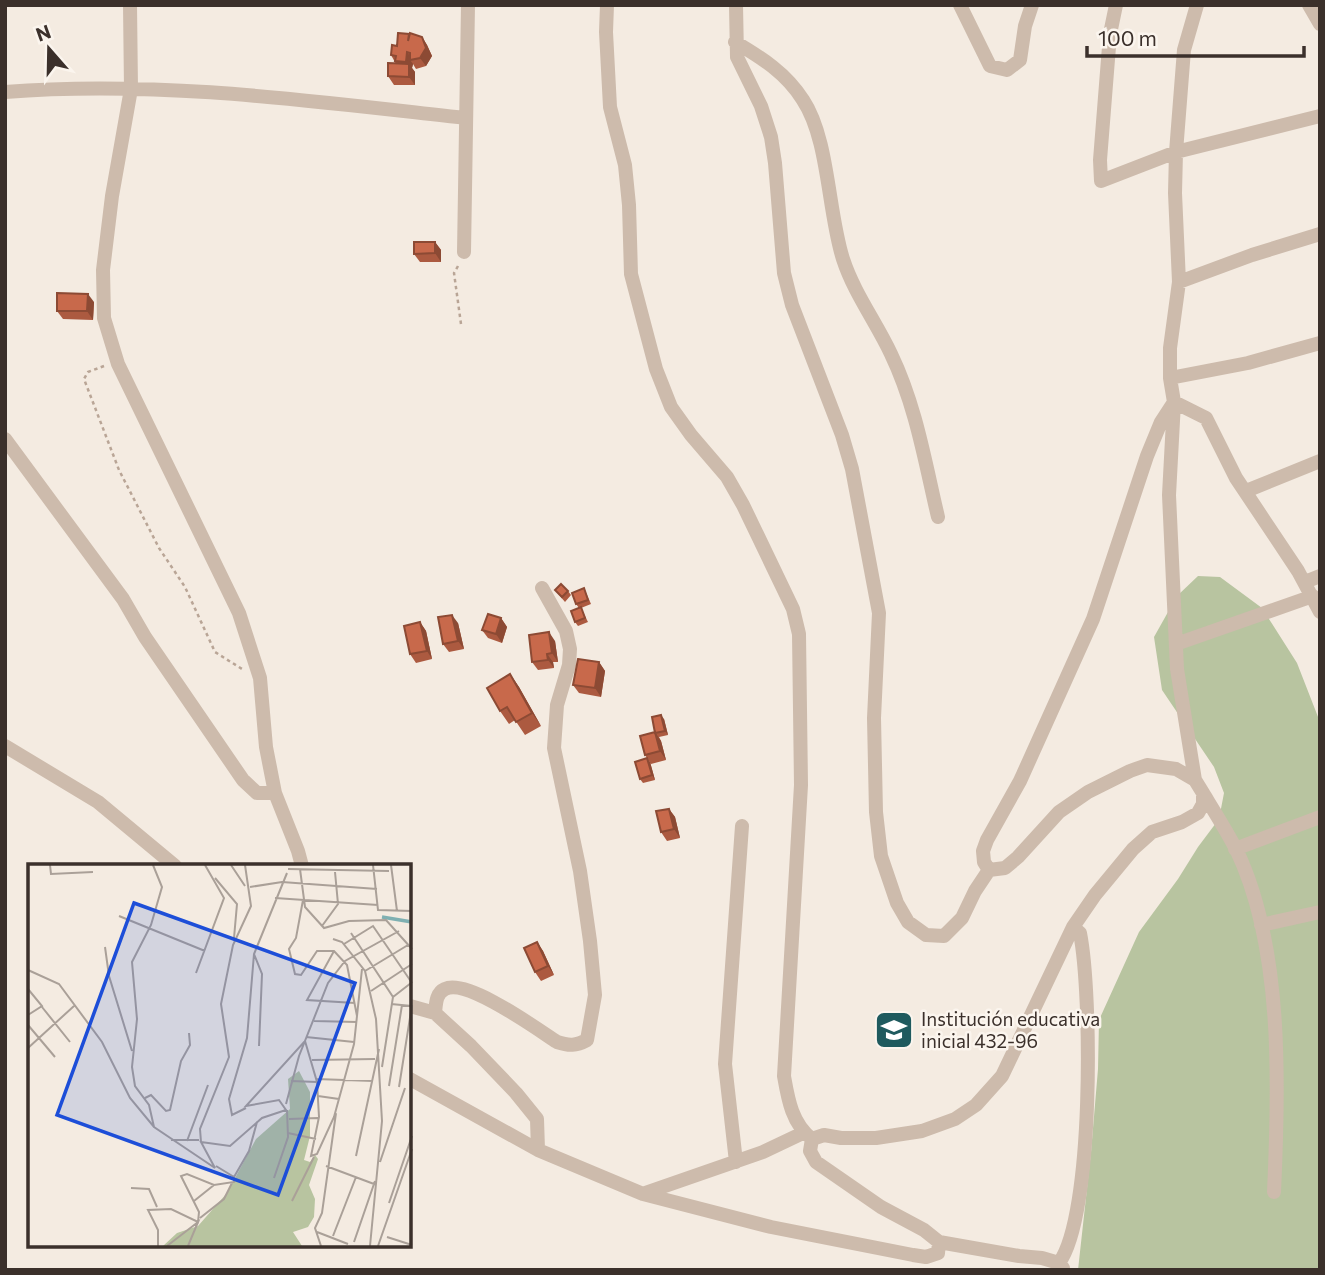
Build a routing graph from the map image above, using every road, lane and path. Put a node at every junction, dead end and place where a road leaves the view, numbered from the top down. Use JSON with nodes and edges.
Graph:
{"nodes":[{"id":1,"x":130,"y":5,"type":"edge"},
{"id":2,"x":468,"y":5,"type":"edge"},
{"id":3,"x":599,"y":5,"type":"edge"},
{"id":4,"x":607,"y":5,"type":"edge"},
{"id":5,"x":736,"y":5,"type":"edge"},
{"id":6,"x":960,"y":5,"type":"edge"},
{"id":7,"x":1032,"y":5,"type":"edge"},
{"id":8,"x":1116,"y":5,"type":"edge"},
{"id":9,"x":1196,"y":5,"type":"edge"},
{"id":10,"x":1309,"y":5,"type":"edge"},
{"id":11,"x":1320,"y":24,"type":"edge"},
{"id":12,"x":606,"y":32,"type":"junction"},
{"id":13,"x":736,"y":42,"type":"junction"},
{"id":14,"x":131,"y":89,"type":"junction"},
{"id":15,"x":5,"y":92,"type":"edge"},
{"id":16,"x":1320,"y":116,"type":"edge"},
{"id":17,"x":465,"y":118,"type":"junction"},
{"id":18,"x":1176,"y":152,"type":"junction"},
{"id":19,"x":1320,"y":234,"type":"edge"},
{"id":20,"x":464,"y":252,"type":"joint"},
{"id":21,"x":1179,"y":282,"type":"junction"},
{"id":22,"x":461,"y":324,"type":"dead end"},
{"id":23,"x":1320,"y":343,"type":"edge"},
{"id":24,"x":118,"y":363,"type":"junction"},
{"id":25,"x":1170,"y":378,"type":"junction"},
{"id":26,"x":1174,"y":402,"type":"junction"},
{"id":27,"x":5,"y":439,"type":"edge"},
{"id":28,"x":1320,"y":461,"type":"edge"},
{"id":29,"x":1246,"y":491,"type":"junction"},
{"id":30,"x":938,"y":517,"type":"dead end"},
{"id":31,"x":1320,"y":576,"type":"edge"},
{"id":32,"x":1305,"y":582,"type":"junction"},
{"id":33,"x":542,"y":588,"type":"dead end"},
{"id":34,"x":1313,"y":596,"type":"junction"},
{"id":35,"x":1320,"y":612,"type":"edge"},
{"id":36,"x":1176,"y":644,"type":"junction"},
{"id":37,"x":260,"y":678,"type":"junction"},
{"id":38,"x":5,"y":747,"type":"edge"},
{"id":39,"x":1195,"y":780,"type":"junction"},
{"id":40,"x":275,"y":793,"type":"junction"},
{"id":41,"x":1203,"y":793,"type":"junction"},
{"id":42,"x":1320,"y":817,"type":"edge"},
{"id":43,"x":742,"y":826,"type":"dead end"},
{"id":44,"x":1236,"y":849,"type":"junction"},
{"id":45,"x":173,"y":864,"type":"edge"},
{"id":46,"x":301,"y":864,"type":"edge"},
{"id":47,"x":989,"y":870,"type":"junction"},
{"id":48,"x":1320,"y":912,"type":"edge"},
{"id":49,"x":1261,"y":925,"type":"junction"},
{"id":50,"x":1073,"y":927,"type":"junction"},
{"id":51,"x":411,"y":1006,"type":"edge"},
{"id":52,"x":435,"y":1013,"type":"junction"},
{"id":53,"x":411,"y":1080,"type":"edge"},
{"id":54,"x":808,"y":1136,"type":"junction"},
{"id":55,"x":538,"y":1150,"type":"junction"},
{"id":56,"x":736,"y":1162,"type":"junction"},
{"id":57,"x":1274,"y":1192,"type":"dead end"},
{"id":58,"x":643,"y":1194,"type":"junction"},
{"id":59,"x":939,"y":1242,"type":"junction"},
{"id":60,"x":1062,"y":1266,"type":"edge"}],
"edges":[{"from":1,"to":14,"type":"street"},
{"from":2,"to":17,"type":"street"},
{"from":3,"to":12,"type":"street"},
{"from":4,"to":12,"type":"street"},
{"from":5,"to":13,"type":"street"},
{"from":6,"to":7,"type":"street"},
{"from":8,"to":18,"type":"street"},
{"from":9,"to":18,"type":"street"},
{"from":10,"to":11,"type":"street"},
{"from":12,"to":54,"type":"street"},
{"from":13,"to":30,"type":"street"},
{"from":13,"to":47,"type":"street"},
{"from":14,"to":15,"type":"street"},
{"from":14,"to":17,"type":"street"},
{"from":14,"to":24,"type":"street"},
{"from":16,"to":18,"type":"street"},
{"from":17,"to":20,"type":"street"},
{"from":18,"to":21,"type":"street"},
{"from":19,"to":21,"type":"street"},
{"from":20,"to":22,"type":"path"},
{"from":21,"to":25,"type":"street"},
{"from":23,"to":25,"type":"street"},
{"from":24,"to":37,"type":"street"},
{"from":24,"to":37,"type":"path"},
{"from":25,"to":26,"type":"street"},
{"from":26,"to":29,"type":"street"},
{"from":26,"to":36,"type":"street"},
{"from":26,"to":47,"type":"street"},
{"from":27,"to":40,"type":"street"},
{"from":28,"to":29,"type":"street"},
{"from":29,"to":32,"type":"street"},
{"from":31,"to":32,"type":"street"},
{"from":32,"to":34,"type":"street"},
{"from":33,"to":52,"type":"street"},
{"from":34,"to":35,"type":"street"},
{"from":34,"to":36,"type":"street"},
{"from":36,"to":39,"type":"street"},
{"from":37,"to":40,"type":"street"},
{"from":38,"to":45,"type":"street"},
{"from":39,"to":41,"type":"street"},
{"from":39,"to":47,"type":"street"},
{"from":40,"to":46,"type":"street"},
{"from":41,"to":44,"type":"street"},
{"from":41,"to":50,"type":"street"},
{"from":42,"to":44,"type":"street"},
{"from":43,"to":56,"type":"street"},
{"from":44,"to":49,"type":"street"},
{"from":48,"to":49,"type":"street"},
{"from":49,"to":57,"type":"street"},
{"from":50,"to":54,"type":"street"},
{"from":50,"to":60,"type":"street"},
{"from":51,"to":52,"type":"street"},
{"from":52,"to":55,"type":"street"},
{"from":53,"to":55,"type":"street"},
{"from":54,"to":56,"type":"street"},
{"from":54,"to":59,"type":"street"},
{"from":55,"to":58,"type":"street"},
{"from":56,"to":58,"type":"street"},
{"from":58,"to":59,"type":"street"},
{"from":59,"to":60,"type":"street"}]}
